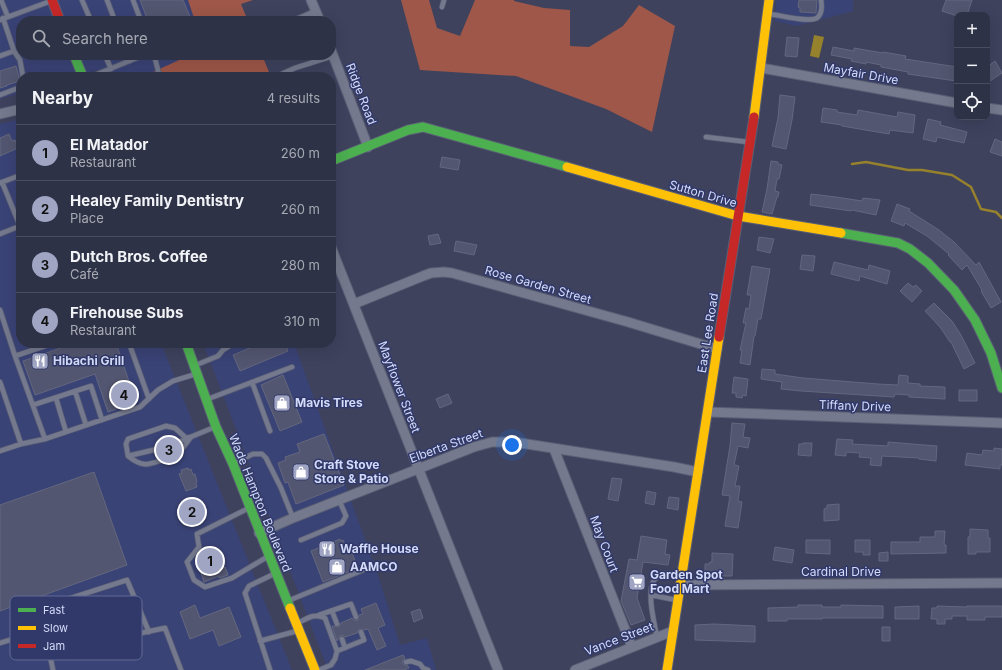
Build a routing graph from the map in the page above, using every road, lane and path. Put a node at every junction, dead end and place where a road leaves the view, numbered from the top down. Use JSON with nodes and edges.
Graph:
{"nodes":[{"id":1,"x":1,"y":0,"type":"edge"},
{"id":2,"x":52,"y":0,"type":"edge"},
{"id":3,"x":82,"y":0,"type":"edge"},
{"id":4,"x":107,"y":0,"type":"edge"},
{"id":5,"x":133,"y":0,"type":"edge"},
{"id":6,"x":311,"y":0,"type":"edge"},
{"id":7,"x":444,"y":0,"type":"edge"},
{"id":8,"x":769,"y":0,"type":"edge"},
{"id":9,"x":821,"y":0,"type":"edge"},
{"id":10,"x":442,"y":7,"type":"dead end"},
{"id":11,"x":768,"y":13,"type":"junction"},
{"id":12,"x":58,"y":16,"type":"edge"},
{"id":13,"x":89,"y":16,"type":"edge"},
{"id":14,"x":113,"y":16,"type":"edge"},
{"id":15,"x":139,"y":16,"type":"edge"},
{"id":16,"x":318,"y":16,"type":"edge"},
{"id":17,"x":4,"y":18,"type":"edge"},
{"id":18,"x":14,"y":51,"type":"junction"},
{"id":19,"x":16,"y":54,"type":"edge"},
{"id":20,"x":0,"y":56,"type":"edge"},
{"id":21,"x":20,"y":60,"type":"edge"},
{"id":22,"x":76,"y":60,"type":"edge"},
{"id":23,"x":107,"y":60,"type":"edge"},
{"id":24,"x":155,"y":60,"type":"edge"},
{"id":25,"x":314,"y":60,"type":"edge"},
{"id":26,"x":335,"y":60,"type":"edge"},
{"id":27,"x":130,"y":61,"type":"edge"},
{"id":28,"x":760,"y":68,"type":"junction"},
{"id":29,"x":111,"y":69,"type":"junction"},
{"id":30,"x":22,"y":72,"type":"edge"},
{"id":31,"x":81,"y":72,"type":"edge"},
{"id":32,"x":103,"y":72,"type":"edge"},
{"id":33,"x":158,"y":72,"type":"edge"},
{"id":34,"x":286,"y":72,"type":"edge"},
{"id":35,"x":16,"y":90,"type":"edge"},
{"id":36,"x":0,"y":95,"type":"edge"},
{"id":37,"x":954,"y":102,"type":"edge"},
{"id":38,"x":990,"y":108,"type":"edge"},
{"id":39,"x":16,"y":110,"type":"edge"},
{"id":40,"x":1002,"y":110,"type":"edge"},
{"id":41,"x":0,"y":114,"type":"edge"},
{"id":42,"x":706,"y":137,"type":"dead end"},
{"id":43,"x":750,"y":143,"type":"junction"},
{"id":44,"x":368,"y":147,"type":"junction"},
{"id":45,"x":336,"y":159,"type":"edge"},
{"id":46,"x":16,"y":177,"type":"edge"},
{"id":47,"x":1,"y":183,"type":"edge"},
{"id":48,"x":16,"y":215,"type":"edge"},
{"id":49,"x":738,"y":216,"type":"junction"},
{"id":50,"x":16,"y":228,"type":"edge"},
{"id":51,"x":0,"y":234,"type":"edge"},
{"id":52,"x":336,"y":259,"type":"edge"},
{"id":53,"x":354,"y":304,"type":"junction"},
{"id":54,"x":0,"y":310,"type":"edge"},
{"id":55,"x":39,"y":348,"type":"edge"},
{"id":56,"x":131,"y":348,"type":"edge"},
{"id":57,"x":187,"y":348,"type":"edge"},
{"id":58,"x":227,"y":348,"type":"edge"},
{"id":59,"x":717,"y":350,"type":"junction"},
{"id":60,"x":15,"y":356,"type":"junction"},
{"id":61,"x":292,"y":367,"type":"dead end"},
{"id":62,"x":196,"y":370,"type":"junction"},
{"id":63,"x":0,"y":382,"type":"edge"},
{"id":64,"x":252,"y":382,"type":"junction"},
{"id":65,"x":1002,"y":388,"type":"edge"},
{"id":66,"x":75,"y":391,"type":"junction"},
{"id":67,"x":56,"y":398,"type":"junction"},
{"id":68,"x":149,"y":399,"type":"junction"},
{"id":69,"x":207,"y":400,"type":"junction"},
{"id":70,"x":33,"y":405,"type":"junction"},
{"id":71,"x":708,"y":412,"type":"junction"},
{"id":72,"x":102,"y":420,"type":"junction"},
{"id":73,"x":1002,"y":423,"type":"edge"},
{"id":74,"x":86,"y":425,"type":"junction"},
{"id":75,"x":216,"y":427,"type":"junction"},
{"id":76,"x":270,"y":431,"type":"dead end"},
{"id":77,"x":66,"y":432,"type":"junction"},
{"id":78,"x":191,"y":437,"type":"junction"},
{"id":79,"x":45,"y":439,"type":"junction"},
{"id":80,"x":21,"y":444,"type":"junction"},
{"id":81,"x":554,"y":449,"type":"junction"},
{"id":82,"x":0,"y":451,"type":"edge"},
{"id":83,"x":128,"y":456,"type":"junction"},
{"id":84,"x":233,"y":464,"type":"junction"},
{"id":85,"x":418,"y":469,"type":"junction"},
{"id":86,"x":698,"y":472,"type":"junction"},
{"id":87,"x":339,"y":500,"type":"junction"},
{"id":88,"x":249,"y":507,"type":"junction"},
{"id":89,"x":293,"y":518,"type":"junction"},
{"id":90,"x":259,"y":533,"type":"junction"},
{"id":91,"x":301,"y":540,"type":"dead end"},
{"id":92,"x":269,"y":557,"type":"junction"},
{"id":93,"x":368,"y":568,"type":"dead end"},
{"id":94,"x":275,"y":573,"type":"junction"},
{"id":95,"x":682,"y":576,"type":"junction"},
{"id":96,"x":1002,"y":583,"type":"edge"},
{"id":97,"x":680,"y":585,"type":"junction"},
{"id":98,"x":650,"y":595,"type":"junction"},
{"id":99,"x":77,"y":596,"type":"edge"},
{"id":100,"x":134,"y":596,"type":"edge"},
{"id":101,"x":287,"y":601,"type":"junction"},
{"id":102,"x":678,"y":601,"type":"junction"},
{"id":103,"x":332,"y":611,"type":"junction"},
{"id":104,"x":142,"y":615,"type":"edge"},
{"id":105,"x":318,"y":615,"type":"junction"},
{"id":106,"x":356,"y":617,"type":"dead end"},
{"id":107,"x":337,"y":624,"type":"dead end"},
{"id":108,"x":297,"y":627,"type":"junction"},
{"id":109,"x":673,"y":631,"type":"junction"},
{"id":110,"x":149,"y":632,"type":"junction"},
{"id":111,"x":361,"y":632,"type":"dead end"},
{"id":112,"x":142,"y":633,"type":"edge"},
{"id":113,"x":658,"y":638,"type":"junction"},
{"id":114,"x":342,"y":639,"type":"dead end"},
{"id":115,"x":10,"y":640,"type":"edge"},
{"id":116,"x":260,"y":641,"type":"junction"},
{"id":117,"x":0,"y":643,"type":"edge"},
{"id":118,"x":632,"y":647,"type":"junction"},
{"id":119,"x":345,"y":648,"type":"junction"},
{"id":120,"x":337,"y":651,"type":"junction"},
{"id":121,"x":51,"y":660,"type":"edge"},
{"id":122,"x":406,"y":662,"type":"dead end"},
{"id":123,"x":424,"y":669,"type":"edge"},
{"id":124,"x":53,"y":670,"type":"edge"},
{"id":125,"x":182,"y":670,"type":"edge"},
{"id":126,"x":270,"y":670,"type":"edge"},
{"id":127,"x":315,"y":670,"type":"edge"},
{"id":128,"x":319,"y":670,"type":"edge"},
{"id":129,"x":498,"y":670,"type":"edge"},
{"id":130,"x":574,"y":670,"type":"edge"},
{"id":131,"x":667,"y":670,"type":"edge"}],
"edges":[{"from":1,"to":17,"type":"lane"},
{"from":2,"to":12,"type":"street"},
{"from":2,"to":17,"type":"lane"},
{"from":3,"to":13,"type":"lane"},
{"from":4,"to":14,"type":"lane"},
{"from":5,"to":15,"type":"lane"},
{"from":6,"to":16,"type":"street"},
{"from":7,"to":10,"type":"lane"},
{"from":8,"to":11,"type":"street","name":"East Lee Road"},
{"from":9,"to":11,"type":"lane"},
{"from":11,"to":28,"type":"street","name":"East Lee Road"},
{"from":17,"to":18,"type":"lane"},
{"from":18,"to":19,"type":"lane"},
{"from":18,"to":20,"type":"lane"},
{"from":21,"to":30,"type":"lane"},
{"from":22,"to":31,"type":"street"},
{"from":23,"to":29,"type":"lane"},
{"from":24,"to":33,"type":"lane"},
{"from":25,"to":34,"type":"lane"},
{"from":26,"to":44,"type":"street","name":"Ridge Road"},
{"from":27,"to":29,"type":"lane"},
{"from":28,"to":37,"type":"street","name":"Mayfair Drive"},
{"from":28,"to":43,"type":"street","name":"East Lee Road"},
{"from":29,"to":32,"type":"lane"},
{"from":35,"to":36,"type":"lane"},
{"from":38,"to":40,"type":"street"},
{"from":39,"to":41,"type":"street"},
{"from":42,"to":43,"type":"lane"},
{"from":43,"to":49,"type":"street","name":"East Lee Road"},
{"from":44,"to":45,"type":"street","name":"Sutton Drive"},
{"from":44,"to":49,"type":"street","name":"Sutton Drive"},
{"from":46,"to":47,"type":"lane"},
{"from":47,"to":48,"type":"lane"},
{"from":49,"to":59,"type":"street","name":"East Lee Road"},
{"from":49,"to":65,"type":"street","name":"Sutton Drive"},
{"from":50,"to":51,"type":"lane"},
{"from":52,"to":53,"type":"street","name":"Mayflower Street"},
{"from":53,"to":59,"type":"street","name":"Rose Garden Street"},
{"from":53,"to":85,"type":"street","name":"Mayflower Street"},
{"from":54,"to":60,"type":"lane"},
{"from":55,"to":60,"type":"lane"},
{"from":56,"to":68,"type":"lane"},
{"from":57,"to":62,"type":"street","name":"Wade Hampton Boulevard"},
{"from":58,"to":62,"type":"lane"},
{"from":59,"to":71,"type":"street","name":"East Lee Road"},
{"from":60,"to":70,"type":"lane"},
{"from":61,"to":64,"type":"lane"},
{"from":62,"to":68,"type":"lane"},
{"from":62,"to":69,"type":"street","name":"Wade Hampton Boulevard"},
{"from":63,"to":80,"type":"lane"},
{"from":64,"to":69,"type":"lane"},
{"from":64,"to":76,"type":"lane"},
{"from":66,"to":67,"type":"lane"},
{"from":66,"to":72,"type":"lane"},
{"from":66,"to":74,"type":"lane"},
{"from":67,"to":70,"type":"lane"},
{"from":67,"to":77,"type":"lane"},
{"from":68,"to":72,"type":"lane"},
{"from":69,"to":75,"type":"street","name":"Wade Hampton Boulevard"},
{"from":70,"to":79,"type":"lane"},
{"from":71,"to":73,"type":"street","name":"Tiffany Drive"},
{"from":71,"to":86,"type":"street","name":"East Lee Road"},
{"from":72,"to":74,"type":"lane"},
{"from":74,"to":77,"type":"lane"},
{"from":75,"to":78,"type":"lane"},
{"from":75,"to":84,"type":"street","name":"Wade Hampton Boulevard"},
{"from":77,"to":79,"type":"lane"},
{"from":78,"to":83,"type":"lane"},
{"from":78,"to":83,"type":"lane"},
{"from":78,"to":83,"type":"lane"},
{"from":79,"to":80,"type":"lane"},
{"from":80,"to":82,"type":"lane"},
{"from":81,"to":85,"type":"street","name":"Elberta Street"},
{"from":81,"to":86,"type":"street","name":"Elberta Street"},
{"from":81,"to":118,"type":"street","name":"May Court"},
{"from":84,"to":88,"type":"street","name":"Wade Hampton Boulevard"},
{"from":84,"to":89,"type":"lane"},
{"from":85,"to":87,"type":"street","name":"Elberta Street"},
{"from":85,"to":129,"type":"street","name":"Mayflower Street"},
{"from":86,"to":95,"type":"street","name":"East Lee Road"},
{"from":87,"to":89,"type":"street","name":"Elberta Street"},
{"from":87,"to":91,"type":"lane"},
{"from":88,"to":90,"type":"street","name":"Wade Hampton Boulevard"},
{"from":88,"to":92,"type":"lane"},
{"from":89,"to":90,"type":"street","name":"Elberta Street"},
{"from":90,"to":92,"type":"street","name":"Wade Hampton Boulevard"},
{"from":92,"to":94,"type":"street","name":"Wade Hampton Boulevard"},
{"from":93,"to":101,"type":"lane"},
{"from":94,"to":101,"type":"street","name":"Wade Hampton Boulevard"},
{"from":94,"to":116,"type":"lane"},
{"from":95,"to":97,"type":"street","name":"East Lee Road"},
{"from":95,"to":98,"type":"lane"},
{"from":96,"to":97,"type":"street","name":"Cardinal Drive"},
{"from":97,"to":102,"type":"street","name":"East Lee Road"},
{"from":98,"to":102,"type":"lane"},
{"from":98,"to":113,"type":"lane"},
{"from":99,"to":100,"type":"lane"},
{"from":101,"to":108,"type":"street","name":"Wade Hampton Boulevard"},
{"from":102,"to":109,"type":"street","name":"East Lee Road"},
{"from":103,"to":105,"type":"lane"},
{"from":103,"to":106,"type":"lane"},
{"from":103,"to":107,"type":"lane"},
{"from":104,"to":110,"type":"lane"},
{"from":105,"to":108,"type":"lane"},
{"from":105,"to":120,"type":"lane"},
{"from":108,"to":116,"type":"lane"},
{"from":108,"to":127,"type":"street","name":"Wade Hampton Boulevard"},
{"from":109,"to":113,"type":"street","name":"Vance Street"},
{"from":109,"to":131,"type":"street","name":"East Lee Road"},
{"from":110,"to":112,"type":"lane"},
{"from":110,"to":125,"type":"lane"},
{"from":111,"to":119,"type":"lane"},
{"from":113,"to":118,"type":"street","name":"Vance Street"},
{"from":114,"to":119,"type":"lane"},
{"from":115,"to":117,"type":"lane"},
{"from":116,"to":126,"type":"lane"},
{"from":118,"to":130,"type":"street","name":"Vance Street"},
{"from":119,"to":120,"type":"lane"},
{"from":120,"to":128,"type":"lane"},
{"from":121,"to":124,"type":"lane"},
{"from":122,"to":123,"type":"lane"}]}
